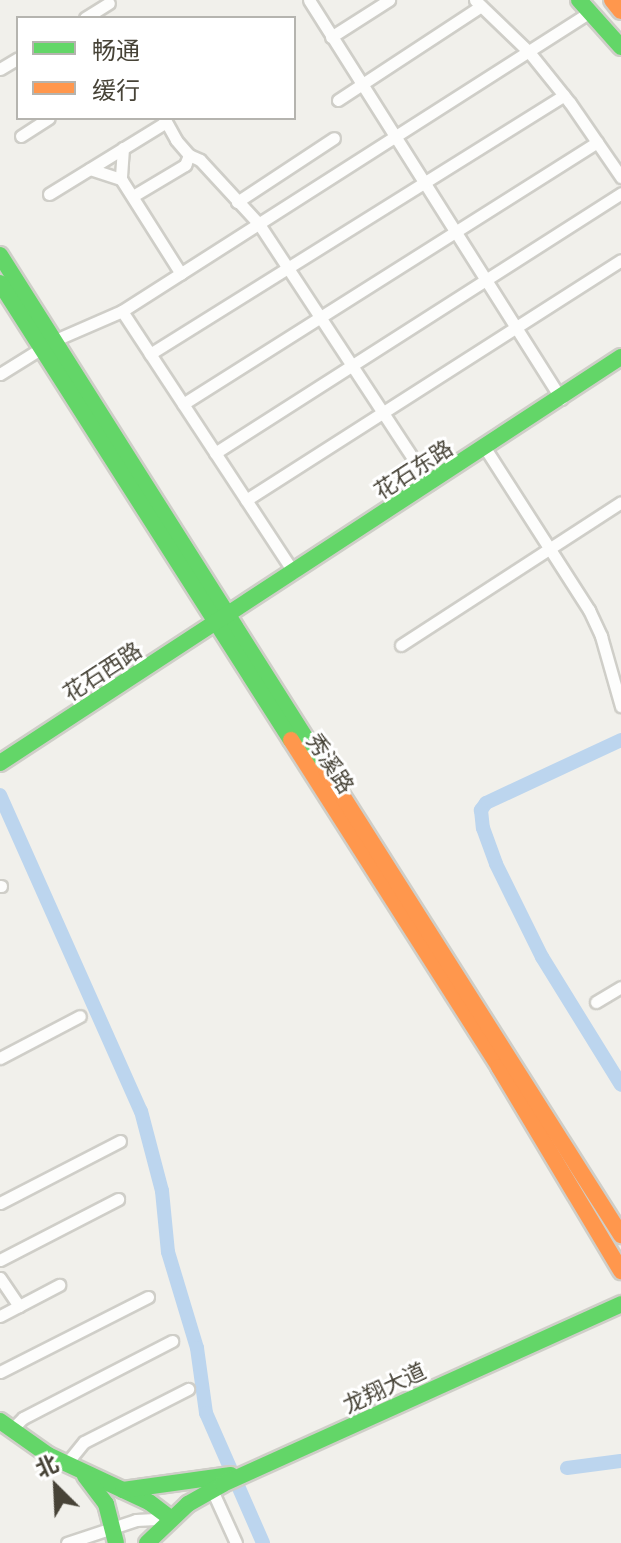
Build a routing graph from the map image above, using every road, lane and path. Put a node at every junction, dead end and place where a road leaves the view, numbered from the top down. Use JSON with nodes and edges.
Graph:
{"nodes":[{"id":1,"x":309,"y":0,"type":"edge"},
{"id":2,"x":389,"y":0,"type":"edge"},
{"id":3,"x":612,"y":0,"type":"edge"},
{"id":4,"x":108,"y":2,"type":"edge"},
{"id":5,"x":478,"y":3,"type":"edge"},
{"id":6,"x":584,"y":6,"type":"edge"},
{"id":7,"x":621,"y":11,"type":"edge"},
{"id":8,"x":88,"y":16,"type":"edge"},
{"id":9,"x":331,"y":37,"type":"junction"},
{"id":10,"x":621,"y":47,"type":"edge"},
{"id":11,"x":529,"y":52,"type":"junction"},
{"id":12,"x":361,"y":85,"type":"junction"},
{"id":13,"x":564,"y":95,"type":"junction"},
{"id":14,"x":338,"y":100,"type":"dead end"},
{"id":15,"x":46,"y":120,"type":"edge"},
{"id":16,"x":165,"y":120,"type":"edge"},
{"id":17,"x":21,"y":136,"type":"dead end"},
{"id":18,"x":334,"y":138,"type":"dead end"},
{"id":19,"x":394,"y":138,"type":"junction"},
{"id":20,"x":597,"y":142,"type":"junction"},
{"id":21,"x":123,"y":148,"type":"junction"},
{"id":22,"x":189,"y":155,"type":"junction"},
{"id":23,"x":90,"y":169,"type":"junction"},
{"id":24,"x":621,"y":177,"type":"edge"},
{"id":25,"x":121,"y":179,"type":"junction"},
{"id":26,"x":423,"y":183,"type":"junction"},
{"id":27,"x":621,"y":193,"type":"edge"},
{"id":28,"x":49,"y":194,"type":"dead end"},
{"id":29,"x":133,"y":196,"type":"junction"},
{"id":30,"x":237,"y":202,"type":"junction"},
{"id":31,"x":259,"y":224,"type":"junction"},
{"id":32,"x":455,"y":232,"type":"junction"},
{"id":33,"x":0,"y":255,"type":"edge"},
{"id":34,"x":621,"y":260,"type":"edge"},
{"id":35,"x":287,"y":268,"type":"junction"},
{"id":36,"x":181,"y":274,"type":"junction"},
{"id":37,"x":485,"y":280,"type":"junction"},
{"id":38,"x":0,"y":283,"type":"edge"},
{"id":39,"x":122,"y":311,"type":"junction"},
{"id":40,"x":320,"y":318,"type":"junction"},
{"id":41,"x":515,"y":327,"type":"junction"},
{"id":42,"x":46,"y":344,"type":"junction"},
{"id":43,"x":150,"y":354,"type":"junction"},
{"id":44,"x":621,"y":357,"type":"edge"},
{"id":45,"x":352,"y":365,"type":"junction"},
{"id":46,"x":0,"y":374,"type":"edge"},
{"id":47,"x":561,"y":399,"type":"junction"},
{"id":48,"x":183,"y":404,"type":"junction"},
{"id":49,"x":383,"y":412,"type":"junction"},
{"id":50,"x":485,"y":448,"type":"junction"},
{"id":51,"x":215,"y":453,"type":"junction"},
{"id":52,"x":430,"y":484,"type":"junction"},
{"id":53,"x":246,"y":500,"type":"junction"},
{"id":54,"x":621,"y":502,"type":"edge"},
{"id":55,"x":550,"y":548,"type":"junction"},
{"id":56,"x":294,"y":573,"type":"junction"},
{"id":57,"x":221,"y":620,"type":"junction"},
{"id":58,"x":401,"y":645,"type":"dead end"},
{"id":59,"x":621,"y":706,"type":"edge"},
{"id":60,"x":0,"y":763,"type":"edge"},
{"id":61,"x":621,"y":987,"type":"edge"},
{"id":62,"x":596,"y":1002,"type":"dead end"},
{"id":63,"x":80,"y":1016,"type":"dead end"},
{"id":64,"x":0,"y":1058,"type":"edge"},
{"id":65,"x":120,"y":1141,"type":"dead end"},
{"id":66,"x":118,"y":1199,"type":"dead end"},
{"id":67,"x":0,"y":1203,"type":"edge"},
{"id":68,"x":621,"y":1235,"type":"edge"},
{"id":69,"x":0,"y":1260,"type":"edge"},
{"id":70,"x":621,"y":1271,"type":"edge"},
{"id":71,"x":0,"y":1278,"type":"edge"},
{"id":72,"x":59,"y":1285,"type":"dead end"},
{"id":73,"x":148,"y":1297,"type":"dead end"},
{"id":74,"x":621,"y":1304,"type":"edge"},
{"id":75,"x":19,"y":1306,"type":"junction"},
{"id":76,"x":0,"y":1316,"type":"edge"},
{"id":77,"x":172,"y":1341,"type":"dead end"},
{"id":78,"x":0,"y":1372,"type":"edge"},
{"id":79,"x":188,"y":1389,"type":"dead end"},
{"id":80,"x":5,"y":1426,"type":"edge"},
{"id":81,"x":74,"y":1468,"type":"junction"},
{"id":82,"x":249,"y":1472,"type":"junction"},
{"id":83,"x":218,"y":1487,"type":"junction"},
{"id":84,"x":123,"y":1490,"type":"junction"},
{"id":85,"x":170,"y":1518,"type":"junction"},
{"id":86,"x":114,"y":1535,"type":"edge"},
{"id":87,"x":67,"y":1543,"type":"edge"},
{"id":88,"x":147,"y":1543,"type":"edge"},
{"id":89,"x":236,"y":1543,"type":"edge"}],
"edges":[{"from":1,"to":9,"type":"street"},
{"from":2,"to":9,"type":"street"},
{"from":3,"to":7,"type":"main road"},
{"from":4,"to":8,"type":"street"},
{"from":5,"to":11,"type":"street"},
{"from":5,"to":12,"type":"street"},
{"from":6,"to":10,"type":"main road"},
{"from":6,"to":11,"type":"street"},
{"from":9,"to":12,"type":"street"},
{"from":11,"to":13,"type":"street"},
{"from":11,"to":19,"type":"street"},
{"from":12,"to":14,"type":"street"},
{"from":12,"to":19,"type":"street"},
{"from":13,"to":20,"type":"street"},
{"from":13,"to":26,"type":"street"},
{"from":15,"to":17,"type":"street"},
{"from":16,"to":21,"type":"street"},
{"from":16,"to":22,"type":"street"},
{"from":18,"to":30,"type":"street"},
{"from":19,"to":26,"type":"street"},
{"from":19,"to":31,"type":"street"},
{"from":20,"to":24,"type":"street"},
{"from":20,"to":32,"type":"street"},
{"from":21,"to":23,"type":"street"},
{"from":21,"to":25,"type":"street"},
{"from":22,"to":29,"type":"street"},
{"from":22,"to":30,"type":"street"},
{"from":23,"to":25,"type":"street"},
{"from":23,"to":28,"type":"street"},
{"from":25,"to":29,"type":"street"},
{"from":26,"to":32,"type":"street"},
{"from":26,"to":35,"type":"street"},
{"from":27,"to":37,"type":"street"},
{"from":29,"to":36,"type":"street"},
{"from":30,"to":31,"type":"street"},
{"from":31,"to":35,"type":"street"},
{"from":31,"to":36,"type":"street"},
{"from":32,"to":37,"type":"street"},
{"from":32,"to":40,"type":"street"},
{"from":33,"to":42,"type":"main road","name":"秀溪路"},
{"from":34,"to":41,"type":"street"},
{"from":35,"to":40,"type":"street"},
{"from":35,"to":43,"type":"street"},
{"from":36,"to":39,"type":"street"},
{"from":37,"to":41,"type":"street"},
{"from":37,"to":45,"type":"street"},
{"from":38,"to":42,"type":"main road","name":"秀溪路"},
{"from":39,"to":42,"type":"street"},
{"from":39,"to":43,"type":"street"},
{"from":40,"to":45,"type":"street"},
{"from":40,"to":48,"type":"street"},
{"from":41,"to":47,"type":"street"},
{"from":41,"to":49,"type":"street"},
{"from":42,"to":46,"type":"street"},
{"from":42,"to":57,"type":"main road","name":"秀溪路"},
{"from":43,"to":48,"type":"street"},
{"from":44,"to":47,"type":"main road","name":"花石东路"},
{"from":45,"to":49,"type":"street"},
{"from":45,"to":51,"type":"street"},
{"from":47,"to":50,"type":"main road","name":"花石东路"},
{"from":48,"to":51,"type":"street"},
{"from":49,"to":52,"type":"street"},
{"from":49,"to":53,"type":"street"},
{"from":50,"to":52,"type":"main road","name":"花石东路"},
{"from":50,"to":55,"type":"street"},
{"from":51,"to":53,"type":"street"},
{"from":52,"to":56,"type":"main road","name":"花石东路"},
{"from":53,"to":56,"type":"street"},
{"from":54,"to":55,"type":"street"},
{"from":55,"to":58,"type":"street"},
{"from":55,"to":59,"type":"street"},
{"from":56,"to":57,"type":"main road","name":"花石东路"},
{"from":57,"to":60,"type":"main road","name":"花石西路"},
{"from":57,"to":68,"type":"main road","name":"秀溪路"},
{"from":57,"to":70,"type":"main road","name":"秀溪路"},
{"from":61,"to":62,"type":"street"},
{"from":63,"to":64,"type":"street"},
{"from":65,"to":67,"type":"street"},
{"from":66,"to":69,"type":"street"},
{"from":71,"to":75,"type":"street"},
{"from":72,"to":75,"type":"street"},
{"from":73,"to":78,"type":"street"},
{"from":74,"to":82,"type":"main road","name":"龙翔大道"},
{"from":75,"to":76,"type":"street"},
{"from":77,"to":80,"type":"street"},
{"from":79,"to":81,"type":"street"},
{"from":80,"to":81,"type":"main road"},
{"from":81,"to":84,"type":"main road"},
{"from":81,"to":86,"type":"main road"},
{"from":82,"to":83,"type":"main road","name":"龙翔大道"},
{"from":82,"to":84,"type":"main road"},
{"from":83,"to":85,"type":"main road","name":"龙翔大道"},
{"from":83,"to":89,"type":"street"},
{"from":84,"to":85,"type":"main road"},
{"from":85,"to":86,"type":"street"},
{"from":85,"to":88,"type":"main road","name":"龙翔大道"},
{"from":86,"to":87,"type":"street"}]}
